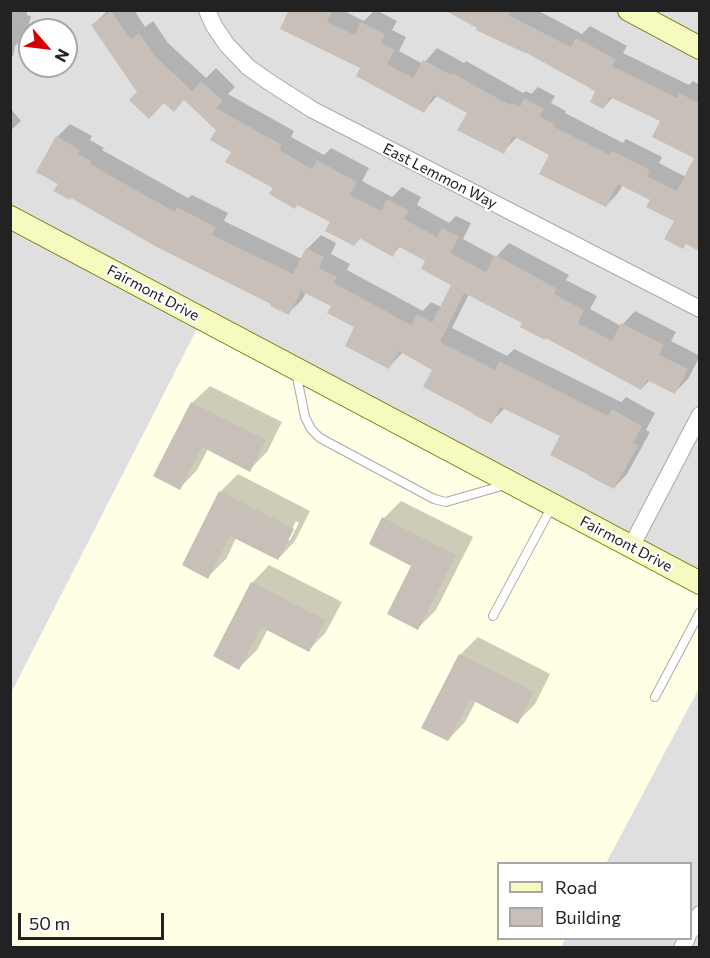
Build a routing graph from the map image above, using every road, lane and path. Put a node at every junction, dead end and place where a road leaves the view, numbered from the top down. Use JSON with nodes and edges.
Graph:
{"nodes":[{"id":1,"x":207,"y":10,"type":"edge"},
{"id":2,"x":629,"y":10,"type":"edge"},
{"id":3,"x":699,"y":48,"type":"edge"},
{"id":4,"x":10,"y":218,"type":"edge"},
{"id":5,"x":699,"y":309,"type":"edge"},
{"id":6,"x":295,"y":369,"type":"junction"},
{"id":7,"x":699,"y":415,"type":"edge"},
{"id":8,"x":511,"y":483,"type":"junction"},
{"id":9,"x":552,"y":505,"type":"junction"},
{"id":10,"x":631,"y":547,"type":"junction"},
{"id":11,"x":699,"y":583,"type":"edge"},
{"id":12,"x":699,"y":612,"type":"edge"},
{"id":13,"x":493,"y":616,"type":"dead end"},
{"id":14,"x":655,"y":697,"type":"dead end"},
{"id":15,"x":699,"y":914,"type":"edge"},
{"id":16,"x":692,"y":928,"type":"edge"}],
"edges":[{"from":1,"to":5,"type":"street","name":"East Lemmon Way"},
{"from":2,"to":3,"type":"street"},
{"from":4,"to":6,"type":"street","name":"Fairmont Drive"},
{"from":6,"to":8,"type":"street","name":"Fairmont Drive"},
{"from":6,"to":8,"type":"lane"},
{"from":7,"to":10,"type":"street"},
{"from":8,"to":9,"type":"street","name":"Fairmont Drive"},
{"from":9,"to":10,"type":"street","name":"Fairmont Drive"},
{"from":9,"to":13,"type":"lane"},
{"from":10,"to":11,"type":"street","name":"Fairmont Drive"},
{"from":12,"to":14,"type":"lane"},
{"from":15,"to":16,"type":"street"}]}
